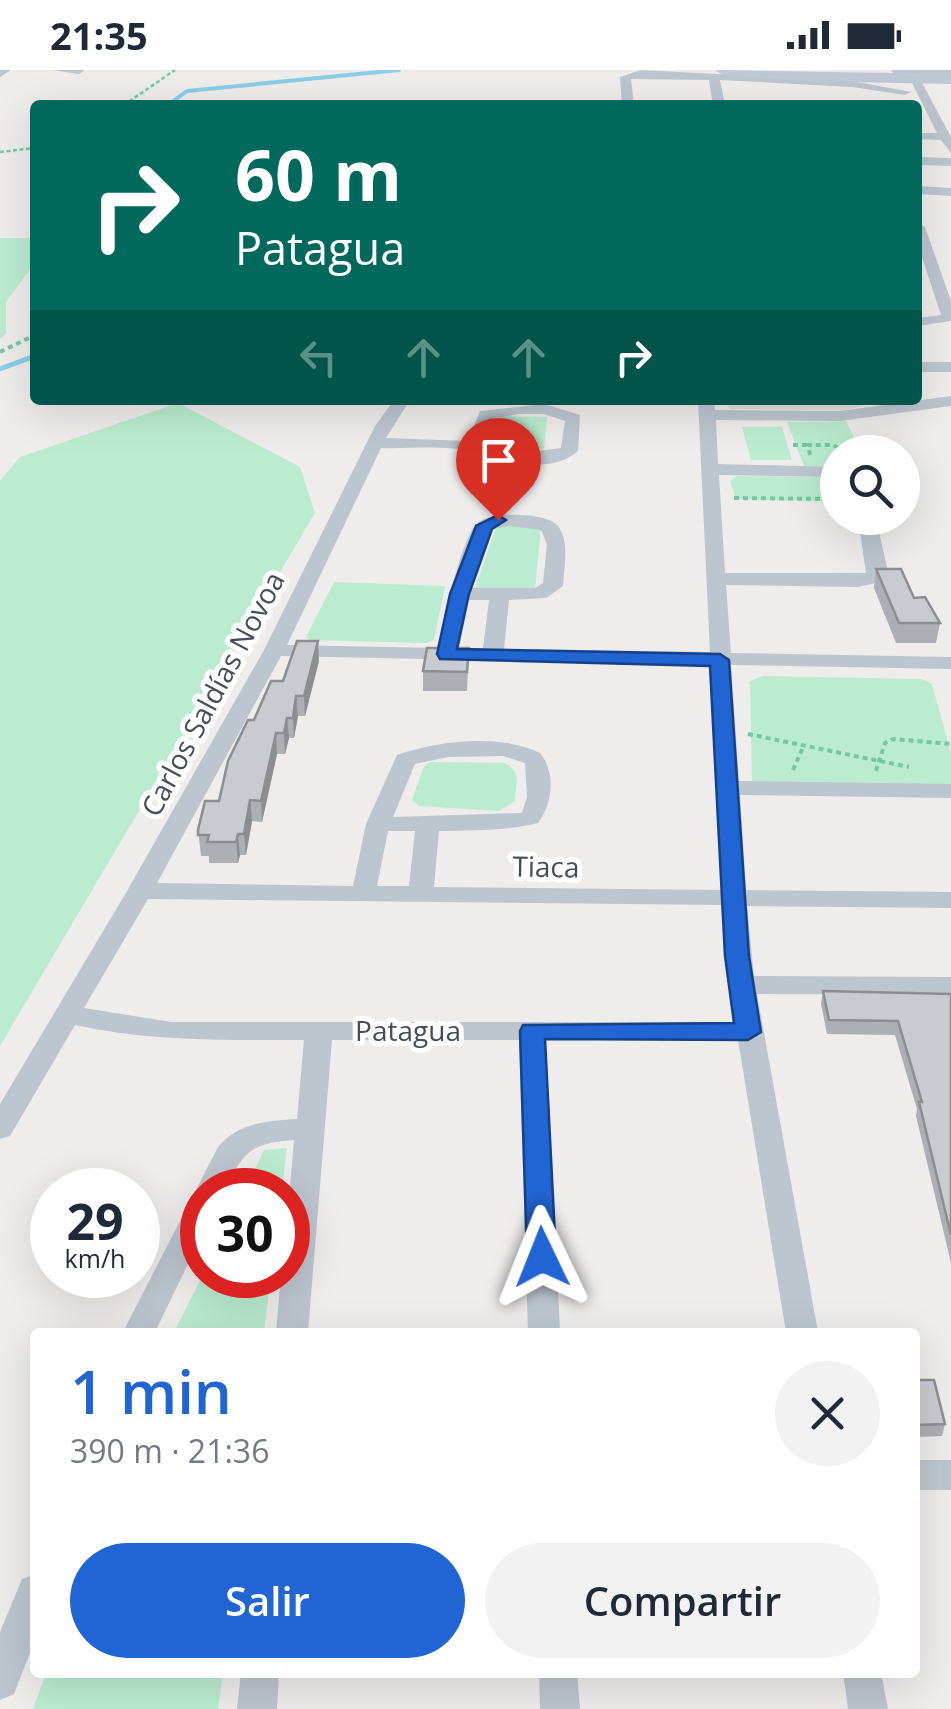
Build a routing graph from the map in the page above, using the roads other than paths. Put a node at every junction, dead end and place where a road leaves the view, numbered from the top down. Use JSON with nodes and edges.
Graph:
{"nodes":[{"id":1,"x":56,"y":70,"type":"edge"},
{"id":2,"x":747,"y":70,"type":"edge"},
{"id":3,"x":79,"y":71,"type":"edge"},
{"id":4,"x":719,"y":74,"type":"edge"},
{"id":5,"x":951,"y":75,"type":"edge"},
{"id":6,"x":901,"y":77,"type":"edge"},
{"id":7,"x":66,"y":86,"type":"dead end"},
{"id":8,"x":627,"y":100,"type":"edge"},
{"id":9,"x":719,"y":100,"type":"edge"},
{"id":10,"x":915,"y":100,"type":"edge"},
{"id":11,"x":915,"y":100,"type":"edge"},
{"id":12,"x":922,"y":110,"type":"edge"},
{"id":13,"x":922,"y":136,"type":"edge"},
{"id":14,"x":944,"y":136,"type":"junction"},
{"id":15,"x":951,"y":150,"type":"edge"},
{"id":16,"x":922,"y":161,"type":"edge"},
{"id":17,"x":951,"y":162,"type":"edge"},
{"id":18,"x":922,"y":190,"type":"edge"},
{"id":19,"x":951,"y":192,"type":"edge"},
{"id":20,"x":922,"y":244,"type":"edge"},
{"id":21,"x":922,"y":277,"type":"edge"},
{"id":22,"x":935,"y":278,"type":"junction"},
{"id":23,"x":922,"y":322,"type":"edge"},
{"id":24,"x":922,"y":367,"type":"edge"},
{"id":25,"x":951,"y":368,"type":"edge"},
{"id":26,"x":951,"y":400,"type":"edge"},
{"id":27,"x":922,"y":404,"type":"edge"},
{"id":28,"x":399,"y":405,"type":"edge"},
{"id":29,"x":916,"y":405,"type":"edge"},
{"id":30,"x":706,"y":408,"type":"edge"},
{"id":31,"x":380,"y":435,"type":"junction"},
{"id":32,"x":477,"y":437,"type":"junction"},
{"id":33,"x":709,"y":469,"type":"junction"},
{"id":34,"x":820,"y":472,"type":"edge"},
{"id":35,"x":870,"y":535,"type":"edge"},
{"id":36,"x":715,"y":579,"type":"junction"},
{"id":37,"x":460,"y":594,"type":"junction"},
{"id":38,"x":500,"y":594,"type":"junction"},
{"id":39,"x":274,"y":650,"type":"junction"},
{"id":40,"x":447,"y":654,"type":"junction"},
{"id":41,"x":493,"y":656,"type":"junction"},
{"id":42,"x":720,"y":660,"type":"junction"},
{"id":43,"x":950,"y":667,"type":"edge"},
{"id":44,"x":727,"y":788,"type":"junction"},
{"id":45,"x":951,"y":791,"type":"edge"},
{"id":46,"x":378,"y":824,"type":"junction"},
{"id":47,"x":428,"y":824,"type":"junction"},
{"id":48,"x":140,"y":891,"type":"junction"},
{"id":49,"x":363,"y":895,"type":"junction"},
{"id":50,"x":422,"y":896,"type":"junction"},
{"id":51,"x":733,"y":899,"type":"junction"},
{"id":52,"x":951,"y":900,"type":"edge"},
{"id":53,"x":741,"y":985,"type":"junction"},
{"id":54,"x":951,"y":986,"type":"edge"},
{"id":55,"x":69,"y":1014,"type":"junction"},
{"id":56,"x":320,"y":1031,"type":"junction"},
{"id":57,"x":532,"y":1031,"type":"junction"},
{"id":58,"x":748,"y":1032,"type":"junction"},
{"id":59,"x":0,"y":1129,"type":"edge"},
{"id":60,"x":310,"y":1129,"type":"junction"},
{"id":61,"x":220,"y":1168,"type":"edge"},
{"id":62,"x":180,"y":1249,"type":"edge"},
{"id":63,"x":141,"y":1328,"type":"edge"},
{"id":64,"x":292,"y":1328,"type":"edge"},
{"id":65,"x":544,"y":1328,"type":"edge"},
{"id":66,"x":801,"y":1328,"type":"edge"},
{"id":67,"x":951,"y":1475,"type":"edge"},
{"id":68,"x":920,"y":1476,"type":"edge"},
{"id":69,"x":30,"y":1604,"type":"edge"},
{"id":70,"x":260,"y":1678,"type":"edge"},
{"id":71,"x":558,"y":1678,"type":"edge"},
{"id":72,"x":863,"y":1678,"type":"edge"},
{"id":73,"x":0,"y":1681,"type":"edge"},
{"id":74,"x":257,"y":1709,"type":"edge"},
{"id":75,"x":560,"y":1709,"type":"edge"},
{"id":76,"x":868,"y":1709,"type":"edge"}],
"edges":[{"from":1,"to":3,"type":"street"},
{"from":2,"to":6,"type":"main road"},
{"from":3,"to":7,"type":"street"},
{"from":4,"to":6,"type":"main road"},
{"from":4,"to":8,"type":"street"},
{"from":4,"to":9,"type":"street"},
{"from":5,"to":6,"type":"main road"},
{"from":6,"to":10,"type":"street"},
{"from":6,"to":11,"type":"street"},
{"from":12,"to":14,"type":"street"},
{"from":13,"to":14,"type":"street"},
{"from":14,"to":15,"type":"street"},
{"from":16,"to":17,"type":"street"},
{"from":18,"to":19,"type":"street"},
{"from":20,"to":22,"type":"street"},
{"from":21,"to":22,"type":"street"},
{"from":22,"to":23,"type":"street"},
{"from":24,"to":25,"type":"street"},
{"from":26,"to":27,"type":"street"},
{"from":28,"to":31,"type":"street","name":"Carlos Saldías Novoa"},
{"from":29,"to":30,"type":"street"},
{"from":30,"to":33,"type":"street"},
{"from":31,"to":32,"type":"street"},
{"from":31,"to":39,"type":"street","name":"Carlos Saldías Novoa"},
{"from":32,"to":32,"type":"street"},
{"from":33,"to":34,"type":"street"},
{"from":33,"to":36,"type":"street"},
{"from":35,"to":36,"type":"street"},
{"from":36,"to":42,"type":"street"},
{"from":37,"to":38,"type":"street"},
{"from":37,"to":38,"type":"street"},
{"from":37,"to":40,"type":"street"},
{"from":38,"to":41,"type":"street"},
{"from":39,"to":40,"type":"street"},
{"from":39,"to":48,"type":"street","name":"Carlos Saldías Novoa"},
{"from":40,"to":41,"type":"street"},
{"from":41,"to":42,"type":"street"},
{"from":42,"to":43,"type":"street"},
{"from":42,"to":44,"type":"street"},
{"from":44,"to":45,"type":"street"},
{"from":44,"to":51,"type":"street"},
{"from":46,"to":47,"type":"street"},
{"from":46,"to":47,"type":"street"},
{"from":46,"to":49,"type":"street"},
{"from":47,"to":50,"type":"street"},
{"from":48,"to":49,"type":"street","name":"Tiaca"},
{"from":48,"to":55,"type":"street","name":"Carlos Saldías Novoa"},
{"from":49,"to":50,"type":"street","name":"Tiaca"},
{"from":50,"to":51,"type":"street","name":"Tiaca"},
{"from":51,"to":52,"type":"street","name":"Tiaca"},
{"from":51,"to":53,"type":"street"},
{"from":53,"to":54,"type":"street"},
{"from":53,"to":58,"type":"street"},
{"from":55,"to":56,"type":"street","name":"Patagua"},
{"from":55,"to":59,"type":"street","name":"Carlos Saldías Novoa"},
{"from":56,"to":57,"type":"street","name":"Patagua"},
{"from":56,"to":60,"type":"street"},
{"from":57,"to":58,"type":"street","name":"Patagua"},
{"from":57,"to":65,"type":"street"},
{"from":58,"to":66,"type":"street"},
{"from":60,"to":61,"type":"street"},
{"from":60,"to":64,"type":"street"},
{"from":62,"to":63,"type":"street"},
{"from":67,"to":68,"type":"street"},
{"from":69,"to":73,"type":"street"},
{"from":70,"to":74,"type":"street"},
{"from":71,"to":75,"type":"street"},
{"from":72,"to":76,"type":"street"}]}
